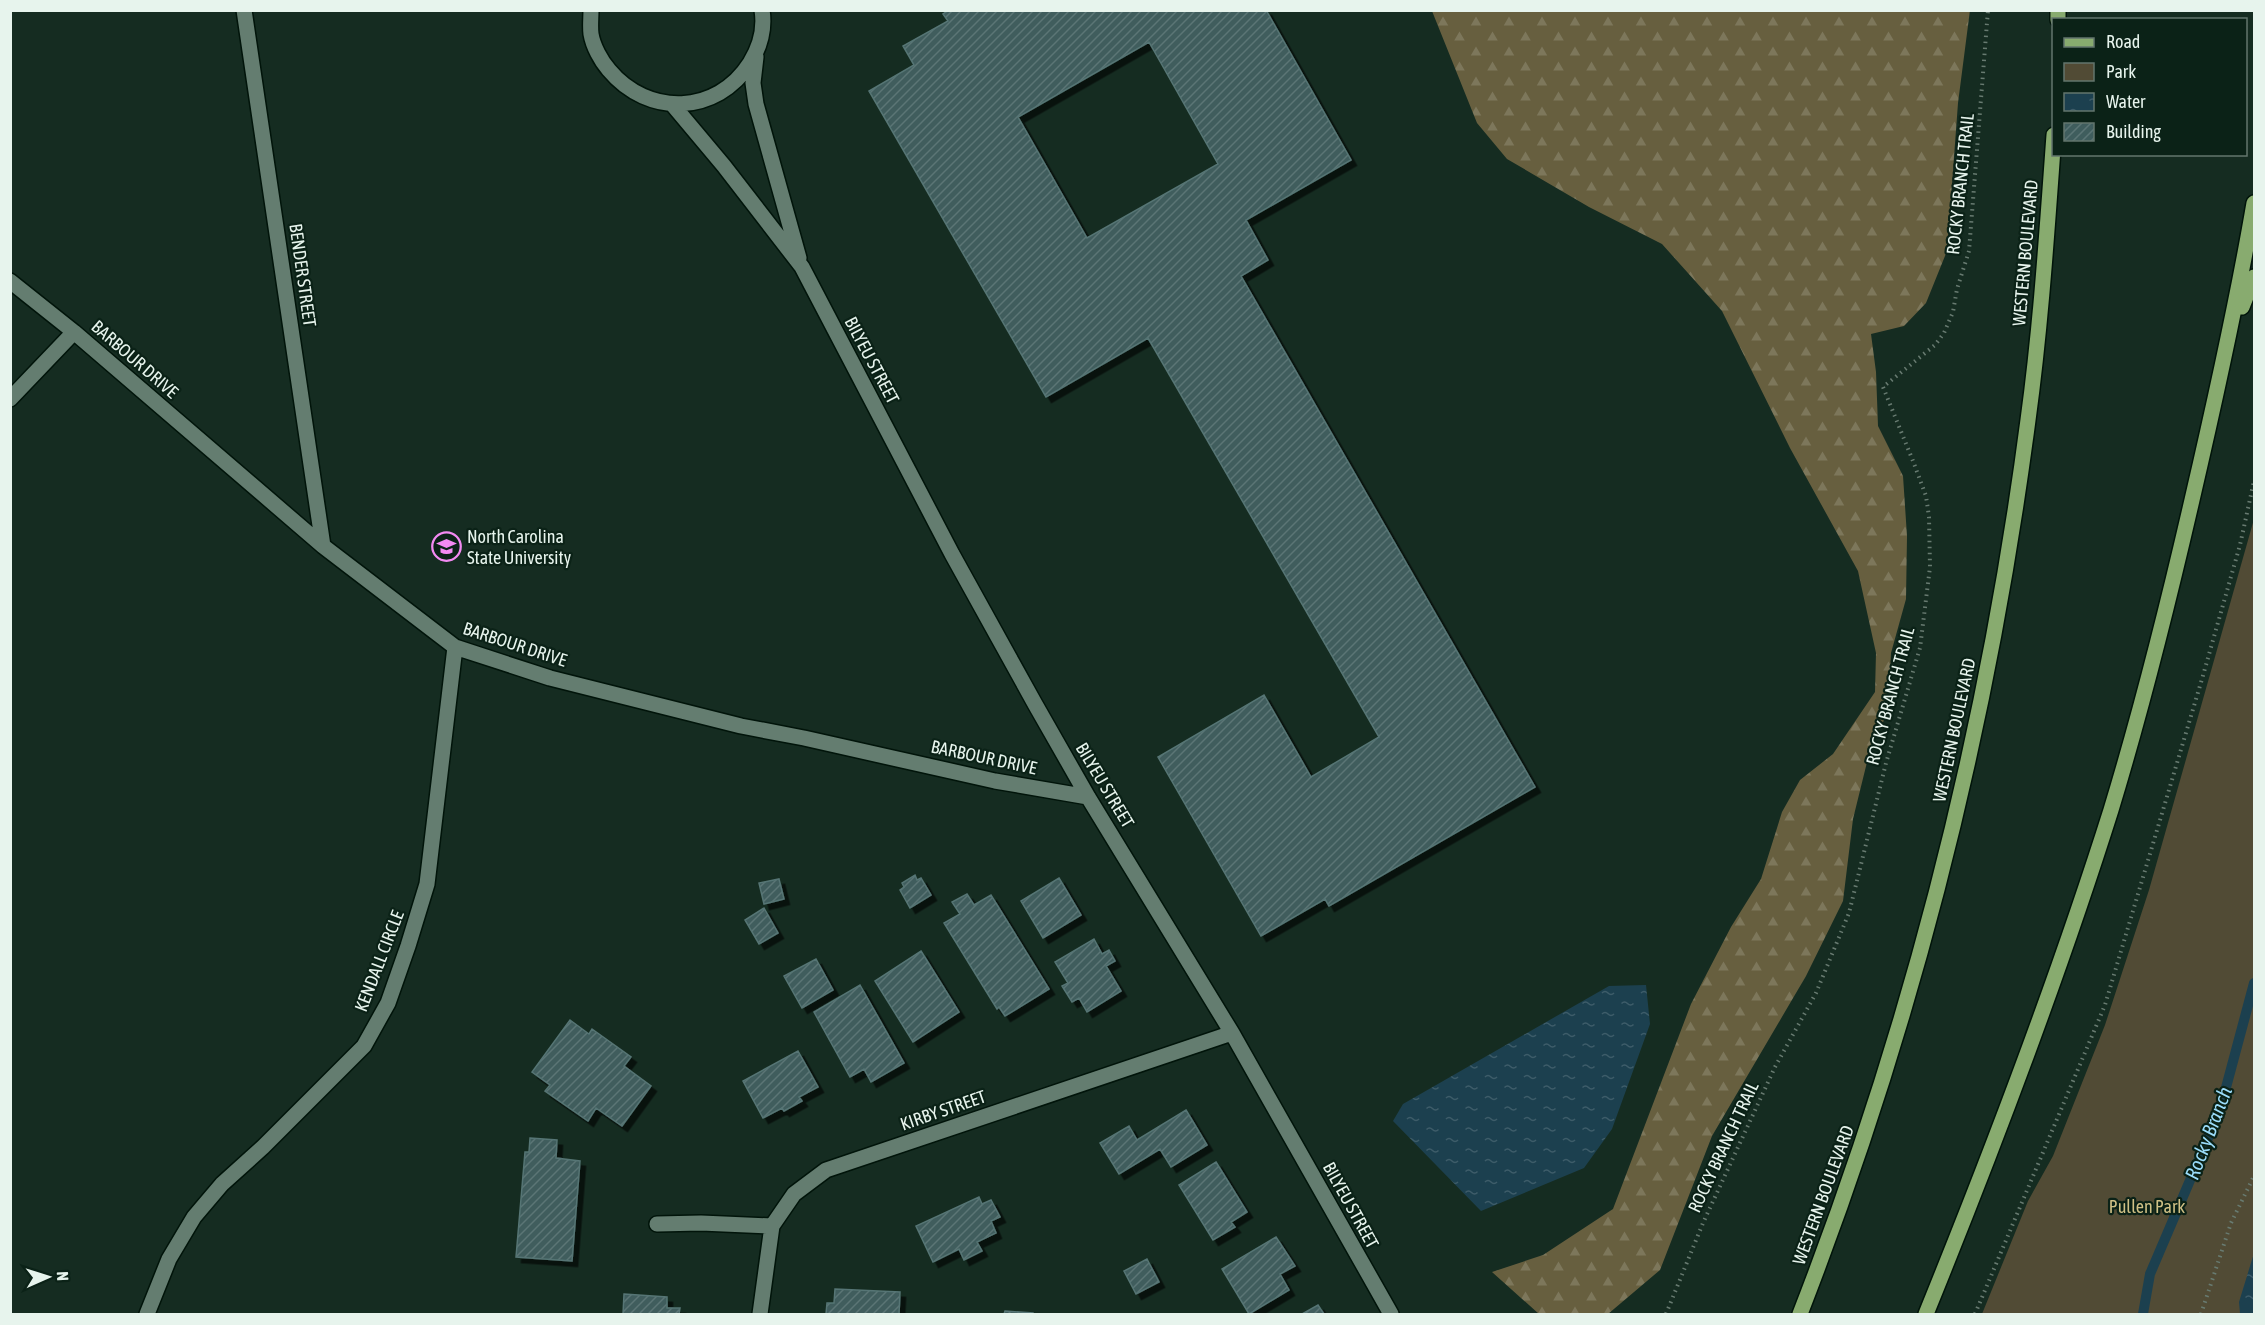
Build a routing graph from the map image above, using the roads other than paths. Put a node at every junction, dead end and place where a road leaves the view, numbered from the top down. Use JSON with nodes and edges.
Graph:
{"nodes":[{"id":1,"x":244,"y":10,"type":"edge"},
{"id":2,"x":591,"y":10,"type":"edge"},
{"id":3,"x":767,"y":14,"type":"edge"},
{"id":4,"x":756,"y":52,"type":"junction"},
{"id":5,"x":672,"y":104,"type":"junction"},
{"id":6,"x":2053,"y":156,"type":"edge"},
{"id":7,"x":2254,"y":203,"type":"edge"},
{"id":8,"x":802,"y":267,"type":"junction"},
{"id":9,"x":2254,"y":276,"type":"edge"},
{"id":10,"x":10,"y":281,"type":"edge"},
{"id":11,"x":2231,"y":331,"type":"junction"},
{"id":12,"x":74,"y":332,"type":"junction"},
{"id":13,"x":10,"y":399,"type":"edge"},
{"id":14,"x":323,"y":546,"type":"junction"},
{"id":15,"x":455,"y":647,"type":"junction"},
{"id":16,"x":1088,"y":797,"type":"junction"},
{"id":17,"x":1232,"y":1033,"type":"junction"},
{"id":18,"x":657,"y":1224,"type":"dead end"},
{"id":19,"x":772,"y":1226,"type":"junction"},
{"id":20,"x":147,"y":1314,"type":"edge"},
{"id":21,"x":760,"y":1314,"type":"edge"},
{"id":22,"x":1391,"y":1314,"type":"edge"},
{"id":23,"x":1800,"y":1314,"type":"edge"},
{"id":24,"x":1926,"y":1314,"type":"edge"}],
"edges":[{"from":1,"to":14,"type":"street","name":"BENDER STREET"},
{"from":2,"to":5,"type":"street"},
{"from":3,"to":4,"type":"street"},
{"from":4,"to":5,"type":"street"},
{"from":4,"to":8,"type":"street","name":"BILYEU STREET"},
{"from":5,"to":8,"type":"street","name":"BILYEU STREET"},
{"from":6,"to":23,"type":"main road","name":"WESTERN BOULEVARD"},
{"from":7,"to":11,"type":"main road"},
{"from":8,"to":16,"type":"street","name":"BILYEU STREET"},
{"from":9,"to":11,"type":"main road"},
{"from":10,"to":12,"type":"street","name":"BARBOUR DRIVE"},
{"from":11,"to":24,"type":"main road"},
{"from":12,"to":13,"type":"street"},
{"from":12,"to":14,"type":"street","name":"BARBOUR DRIVE"},
{"from":14,"to":15,"type":"street","name":"BARBOUR DRIVE"},
{"from":15,"to":16,"type":"street","name":"BARBOUR DRIVE"},
{"from":15,"to":20,"type":"street","name":"KENDALL CIRCLE"},
{"from":16,"to":17,"type":"street","name":"BILYEU STREET"},
{"from":17,"to":19,"type":"street","name":"KIRBY STREET"},
{"from":17,"to":22,"type":"street","name":"BILYEU STREET"},
{"from":18,"to":19,"type":"street"},
{"from":19,"to":21,"type":"street","name":"KIRBY STREET"}]}
